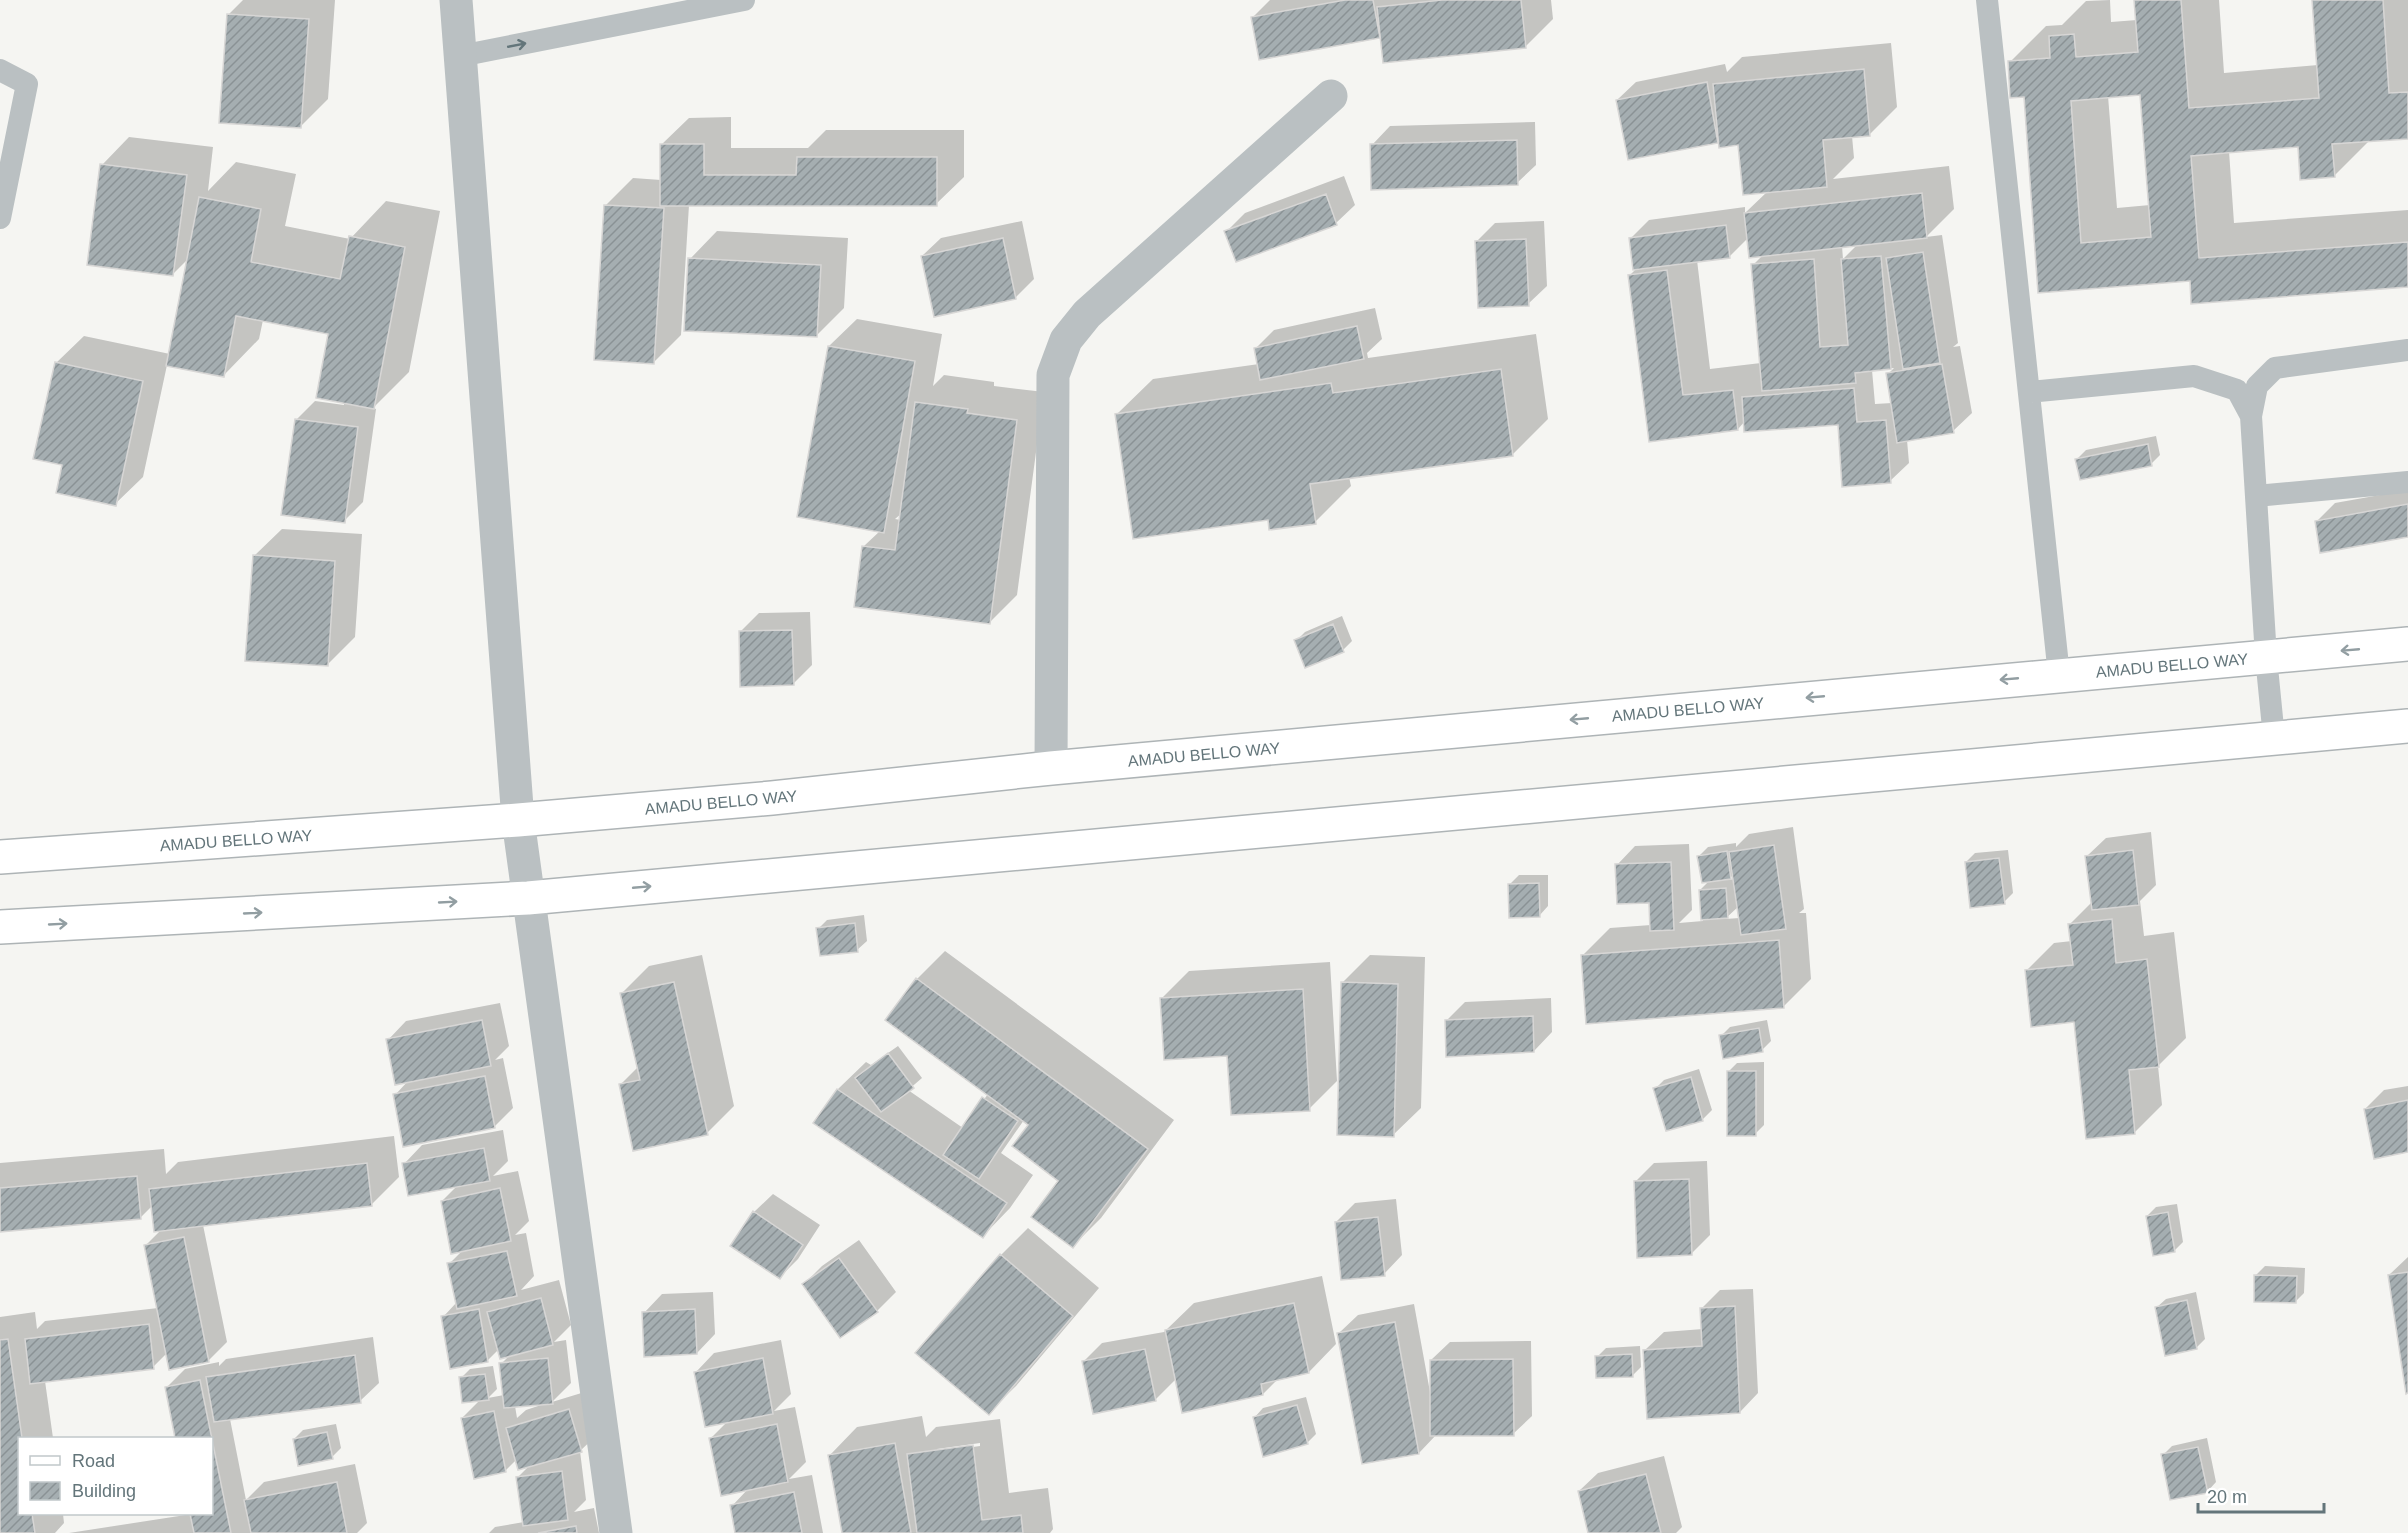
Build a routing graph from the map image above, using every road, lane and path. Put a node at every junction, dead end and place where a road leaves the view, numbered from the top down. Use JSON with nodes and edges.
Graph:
{"nodes":[{"id":1,"x":456,"y":0,"type":"edge"},
{"id":2,"x":744,"y":0,"type":"edge"},
{"id":3,"x":1987,"y":0,"type":"edge"},
{"id":4,"x":460,"y":56,"type":"junction"},
{"id":5,"x":0,"y":70,"type":"edge"},
{"id":6,"x":1331,"y":96,"type":"dead end"},
{"id":7,"x":0,"y":218,"type":"edge"},
{"id":8,"x":2408,"y":350,"type":"edge"},
{"id":9,"x":2029,"y":393,"type":"junction"},
{"id":10,"x":2251,"y":416,"type":"junction"},
{"id":11,"x":2408,"y":482,"type":"edge"},
{"id":12,"x":2256,"y":496,"type":"junction"},
{"id":13,"x":2408,"y":644,"type":"edge"},
{"id":14,"x":2266,"y":657,"type":"junction"},
{"id":15,"x":2059,"y":675,"type":"junction"},
{"id":16,"x":2408,"y":726,"type":"edge"},
{"id":17,"x":2274,"y":738,"type":"junction"},
{"id":18,"x":1051,"y":768,"type":"junction"},
{"id":19,"x":518,"y":820,"type":"junction"},
{"id":20,"x":0,"y":857,"type":"edge"},
{"id":21,"x":528,"y":898,"type":"junction"},
{"id":22,"x":0,"y":927,"type":"edge"},
{"id":23,"x":615,"y":1533,"type":"edge"}],
"edges":[{"from":1,"to":4,"type":"street"},
{"from":4,"to":2,"type":"lane","one_way":true},
{"from":3,"to":9,"type":"lane"},
{"from":4,"to":19,"type":"street"},
{"from":5,"to":7,"type":"lane"},
{"from":6,"to":18,"type":"street"},
{"from":8,"to":10,"type":"lane"},
{"from":9,"to":10,"type":"lane"},
{"from":9,"to":15,"type":"lane"},
{"from":10,"to":12,"type":"lane"},
{"from":11,"to":12,"type":"lane"},
{"from":12,"to":14,"type":"lane"},
{"from":13,"to":14,"type":"main road","name":"AMADU BELLO WAY","one_way":true},
{"from":14,"to":15,"type":"main road","name":"AMADU BELLO WAY"},
{"from":14,"to":17,"type":"lane"},
{"from":15,"to":18,"type":"main road","name":"AMADU BELLO WAY","one_way":true},
{"from":16,"to":17,"type":"main road"},
{"from":21,"to":17,"type":"main road","one_way":true},
{"from":18,"to":19,"type":"main road","name":"AMADU BELLO WAY"},
{"from":19,"to":20,"type":"main road","name":"AMADU BELLO WAY"},
{"from":19,"to":21,"type":"street"},
{"from":22,"to":21,"type":"main road","one_way":true},
{"from":21,"to":23,"type":"street"}]}
